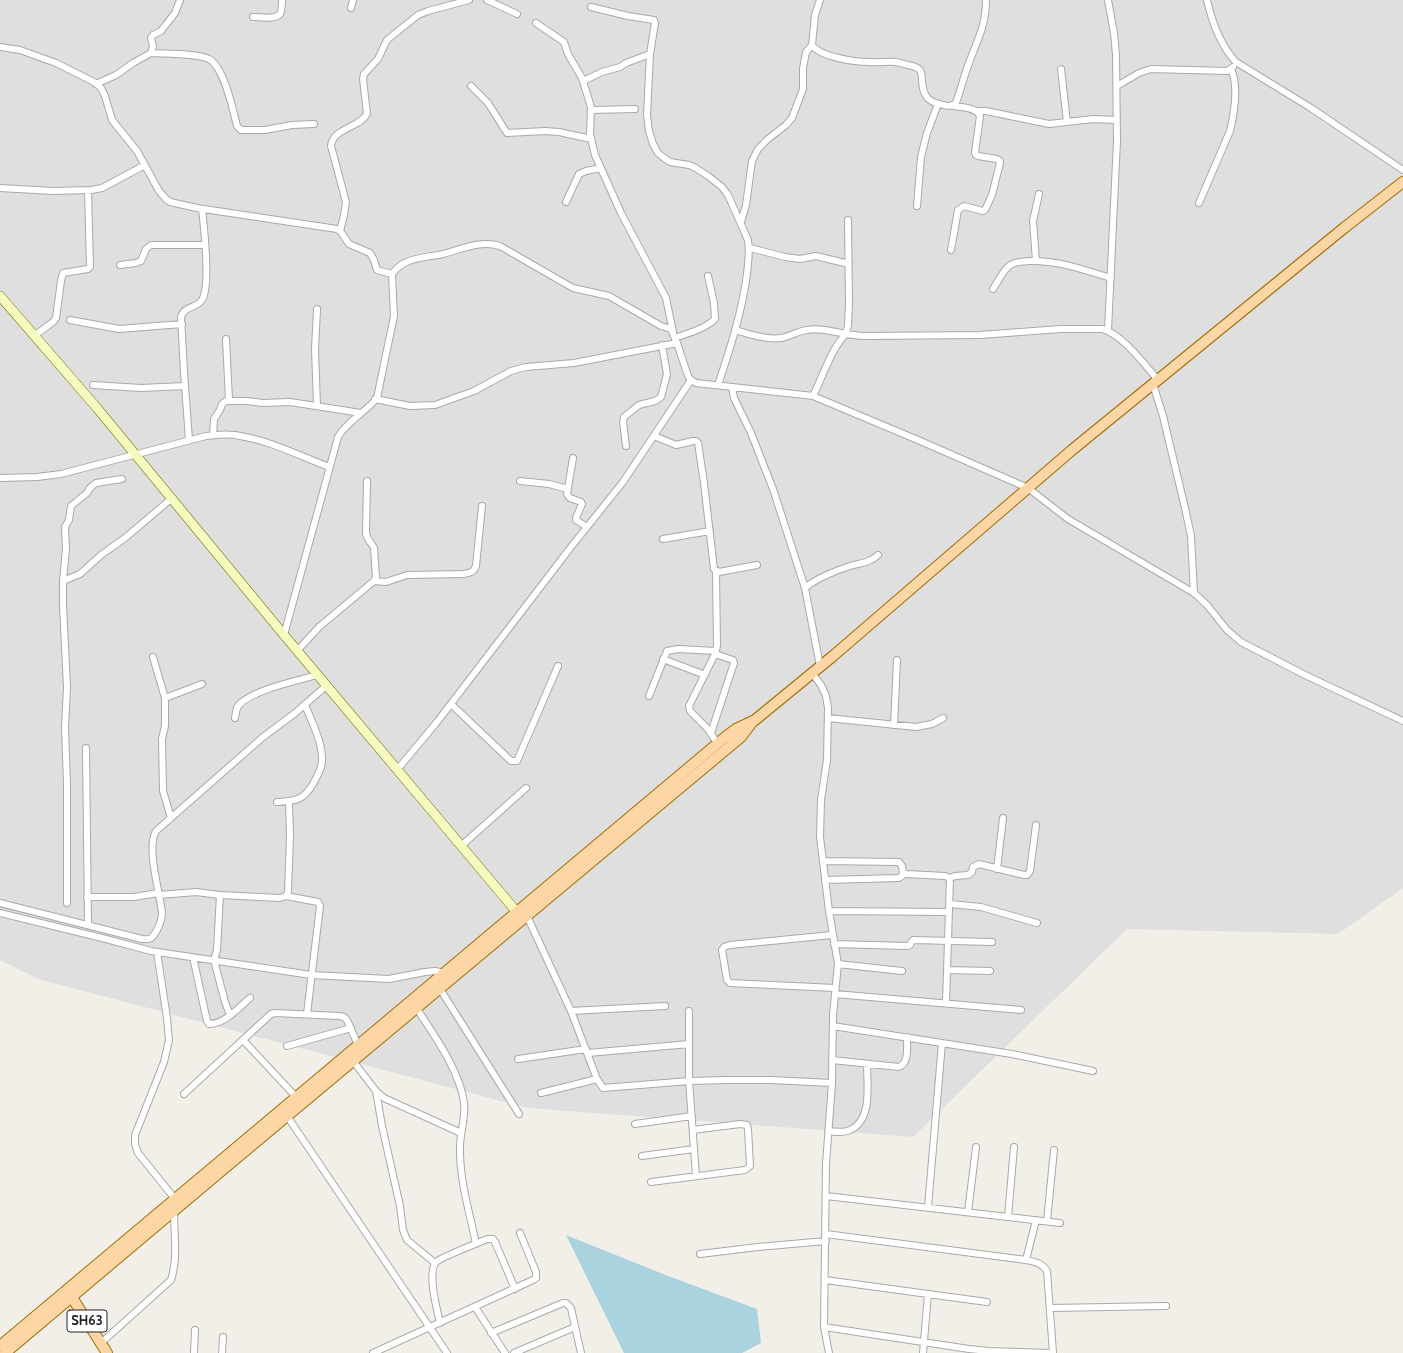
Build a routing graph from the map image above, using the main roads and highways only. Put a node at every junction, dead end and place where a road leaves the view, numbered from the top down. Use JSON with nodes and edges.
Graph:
{"nodes":[{"id":1,"x":1403,"y":182,"type":"edge"},
{"id":2,"x":0,"y":296,"type":"edge"},
{"id":3,"x":755,"y":720,"type":"junction"},
{"id":4,"x":522,"y":916,"type":"junction"},
{"id":5,"x":299,"y":1100,"type":"junction"},
{"id":6,"x":70,"y":1293,"type":"junction"},
{"id":7,"x":0,"y":1346,"type":"edge"},
{"id":8,"x":5,"y":1353,"type":"edge"},
{"id":9,"x":107,"y":1353,"type":"edge"}],
"edges":[{"from":1,"to":3,"type":"main road"},
{"from":2,"to":4,"type":"main road"},
{"from":3,"to":4,"type":"main road"},
{"from":3,"to":4,"type":"main road"},
{"from":4,"to":5,"type":"main road"},
{"from":4,"to":5,"type":"main road"},
{"from":5,"to":6,"type":"main road"},
{"from":5,"to":6,"type":"main road"},
{"from":6,"to":7,"type":"main road"},
{"from":6,"to":8,"type":"main road"},
{"from":6,"to":9,"type":"main road","number":"SH63"}]}
